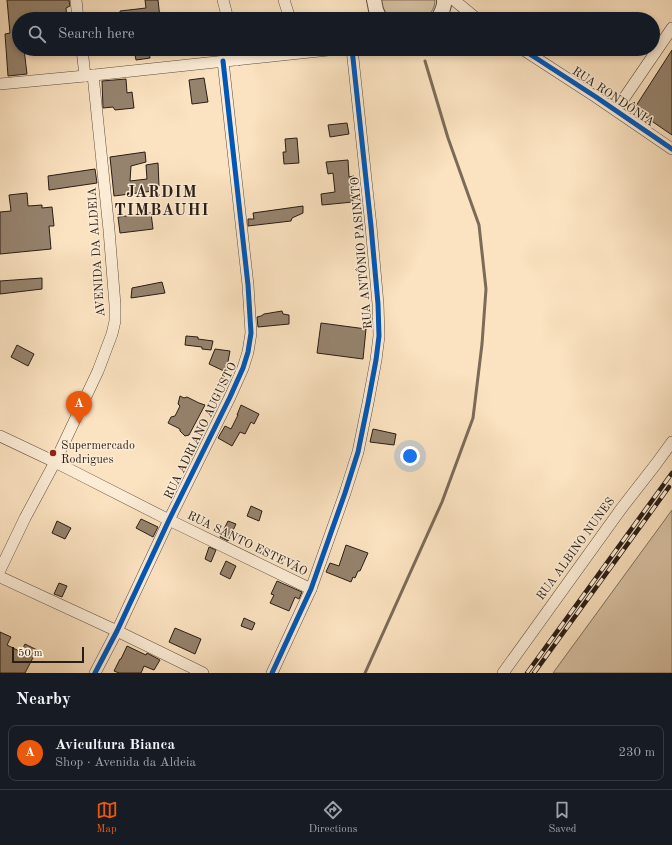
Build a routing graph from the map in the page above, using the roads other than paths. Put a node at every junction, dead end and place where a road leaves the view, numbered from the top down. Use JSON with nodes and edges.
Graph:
{"nodes":[{"id":1,"x":76,"y":0,"type":"edge"},
{"id":2,"x":223,"y":0,"type":"edge"},
{"id":3,"x":284,"y":0,"type":"edge"},
{"id":4,"x":444,"y":0,"type":"edge"},
{"id":5,"x":454,"y":0,"type":"edge"},
{"id":6,"x":77,"y":12,"type":"edge"},
{"id":7,"x":226,"y":12,"type":"edge"},
{"id":8,"x":288,"y":12,"type":"edge"},
{"id":9,"x":442,"y":12,"type":"edge"},
{"id":10,"x":469,"y":12,"type":"edge"},
{"id":11,"x":672,"y":28,"type":"edge"},
{"id":12,"x":660,"y":46,"type":"edge"},
{"id":13,"x":84,"y":56,"type":"edge"},
{"id":14,"x":232,"y":56,"type":"edge"},
{"id":15,"x":353,"y":56,"type":"edge"},
{"id":16,"x":533,"y":56,"type":"edge"},
{"id":17,"x":653,"y":56,"type":"edge"},
{"id":18,"x":223,"y":61,"type":"junction"},
{"id":19,"x":89,"y":75,"type":"junction"},
{"id":20,"x":0,"y":84,"type":"edge"},
{"id":21,"x":616,"y":110,"type":"junction"},
{"id":22,"x":672,"y":149,"type":"edge"},
{"id":23,"x":0,"y":436,"type":"edge"},
{"id":24,"x":672,"y":442,"type":"edge"},
{"id":25,"x":54,"y":462,"type":"junction"},
{"id":26,"x":169,"y":520,"type":"junction"},
{"id":27,"x":0,"y":570,"type":"edge"},
{"id":28,"x":0,"y":577,"type":"edge"},
{"id":29,"x":311,"y":589,"type":"junction"},
{"id":30,"x":117,"y":631,"type":"junction"},
{"id":31,"x":95,"y":673,"type":"edge"},
{"id":32,"x":203,"y":673,"type":"edge"},
{"id":33,"x":272,"y":673,"type":"edge"},
{"id":34,"x":503,"y":673,"type":"edge"}],
"edges":[{"from":1,"to":6,"type":"street"},
{"from":2,"to":7,"type":"street"},
{"from":3,"to":8,"type":"street"},
{"from":4,"to":9,"type":"street"},
{"from":5,"to":10,"type":"street"},
{"from":11,"to":12,"type":"street"},
{"from":13,"to":19,"type":"street","name":"AVENIDA DA ALDEIA"},
{"from":14,"to":18,"type":"street"},
{"from":15,"to":29,"type":"street","name":"RUA ANTÔNIO PASINATO"},
{"from":16,"to":21,"type":"street","name":"RUA RONDÔNIA"},
{"from":17,"to":21,"type":"street"},
{"from":18,"to":19,"type":"street"},
{"from":18,"to":26,"type":"street","name":"RUA ADRIANO AUGUSTO"},
{"from":19,"to":20,"type":"street"},
{"from":19,"to":25,"type":"street","name":"AVENIDA DA ALDEIA"},
{"from":21,"to":22,"type":"street","name":"RUA RONDÔNIA"},
{"from":23,"to":25,"type":"street","name":"RUA SANTO ESTEVÃO"},
{"from":24,"to":34,"type":"street","name":"RUA ALBINO NUNES"},
{"from":25,"to":26,"type":"street","name":"RUA SANTO ESTEVÃO"},
{"from":25,"to":27,"type":"street","name":"AVENIDA DA ALDEIA"},
{"from":26,"to":29,"type":"street","name":"RUA SANTO ESTEVÃO"},
{"from":26,"to":30,"type":"street","name":"RUA ADRIANO AUGUSTO"},
{"from":28,"to":30,"type":"street"},
{"from":29,"to":33,"type":"street","name":"RUA ANTÔNIO PASINATO"},
{"from":30,"to":31,"type":"street","name":"RUA ADRIANO AUGUSTO"},
{"from":30,"to":32,"type":"street"}]}
